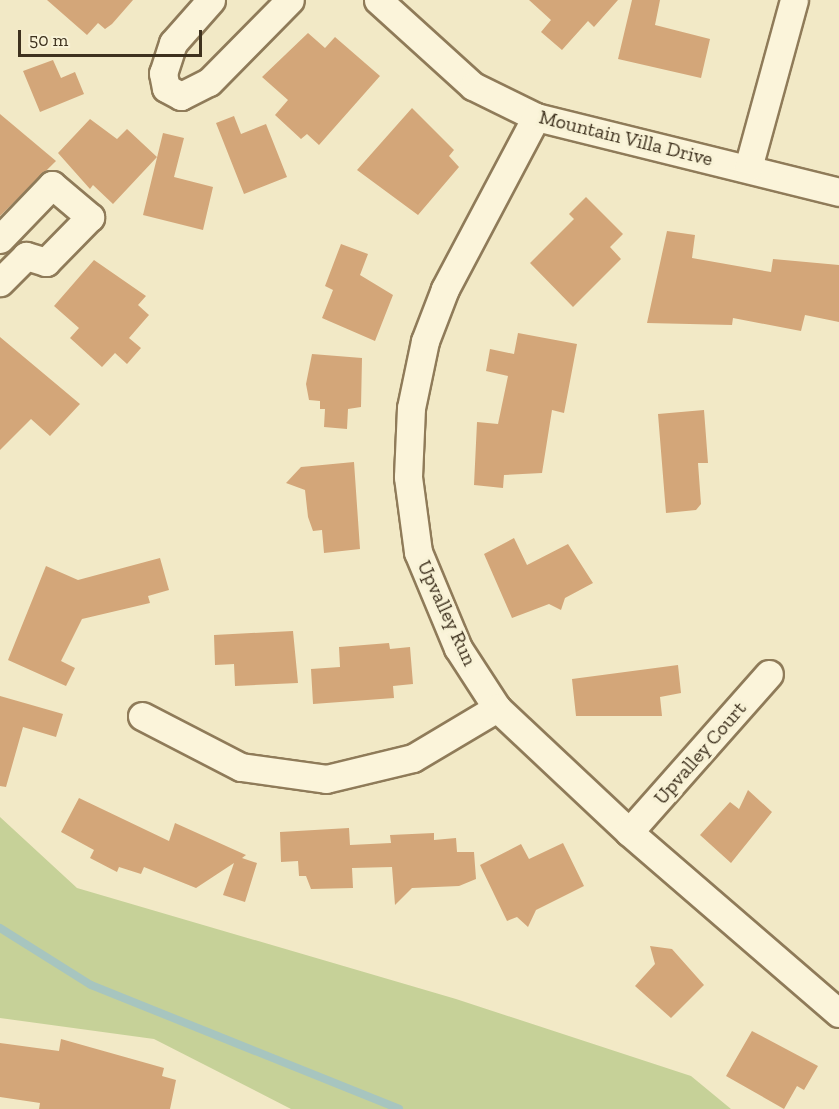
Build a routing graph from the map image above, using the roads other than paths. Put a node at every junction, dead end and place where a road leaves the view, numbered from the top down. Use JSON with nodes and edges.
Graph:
{"nodes":[{"id":1,"x":211,"y":0,"type":"edge"},
{"id":2,"x":290,"y":0,"type":"edge"},
{"id":3,"x":378,"y":0,"type":"edge"},
{"id":4,"x":794,"y":0,"type":"edge"},
{"id":5,"x":536,"y":117,"type":"junction"},
{"id":6,"x":748,"y":168,"type":"junction"},
{"id":7,"x":839,"y":192,"type":"edge"},
{"id":8,"x":0,"y":239,"type":"edge"},
{"id":9,"x":0,"y":282,"type":"edge"},
{"id":10,"x":769,"y":674,"type":"dead end"},
{"id":11,"x":497,"y":708,"type":"junction"},
{"id":12,"x":142,"y":716,"type":"dead end"},
{"id":13,"x":629,"y":832,"type":"junction"},
{"id":14,"x":839,"y":1012,"type":"edge"}],
"edges":[{"from":1,"to":2,"type":"street"},
{"from":3,"to":5,"type":"street","name":"Mountain Villa Drive"},
{"from":4,"to":6,"type":"street"},
{"from":5,"to":6,"type":"street","name":"Mountain Villa Drive"},
{"from":5,"to":11,"type":"street","name":"Upvalley Run"},
{"from":6,"to":7,"type":"street","name":"Mountain Villa Drive"},
{"from":8,"to":9,"type":"street"},
{"from":10,"to":13,"type":"street","name":"Upvalley Court"},
{"from":11,"to":12,"type":"street"},
{"from":11,"to":13,"type":"street","name":"Upvalley Run"},
{"from":13,"to":14,"type":"street","name":"Upvalley Run"}]}
